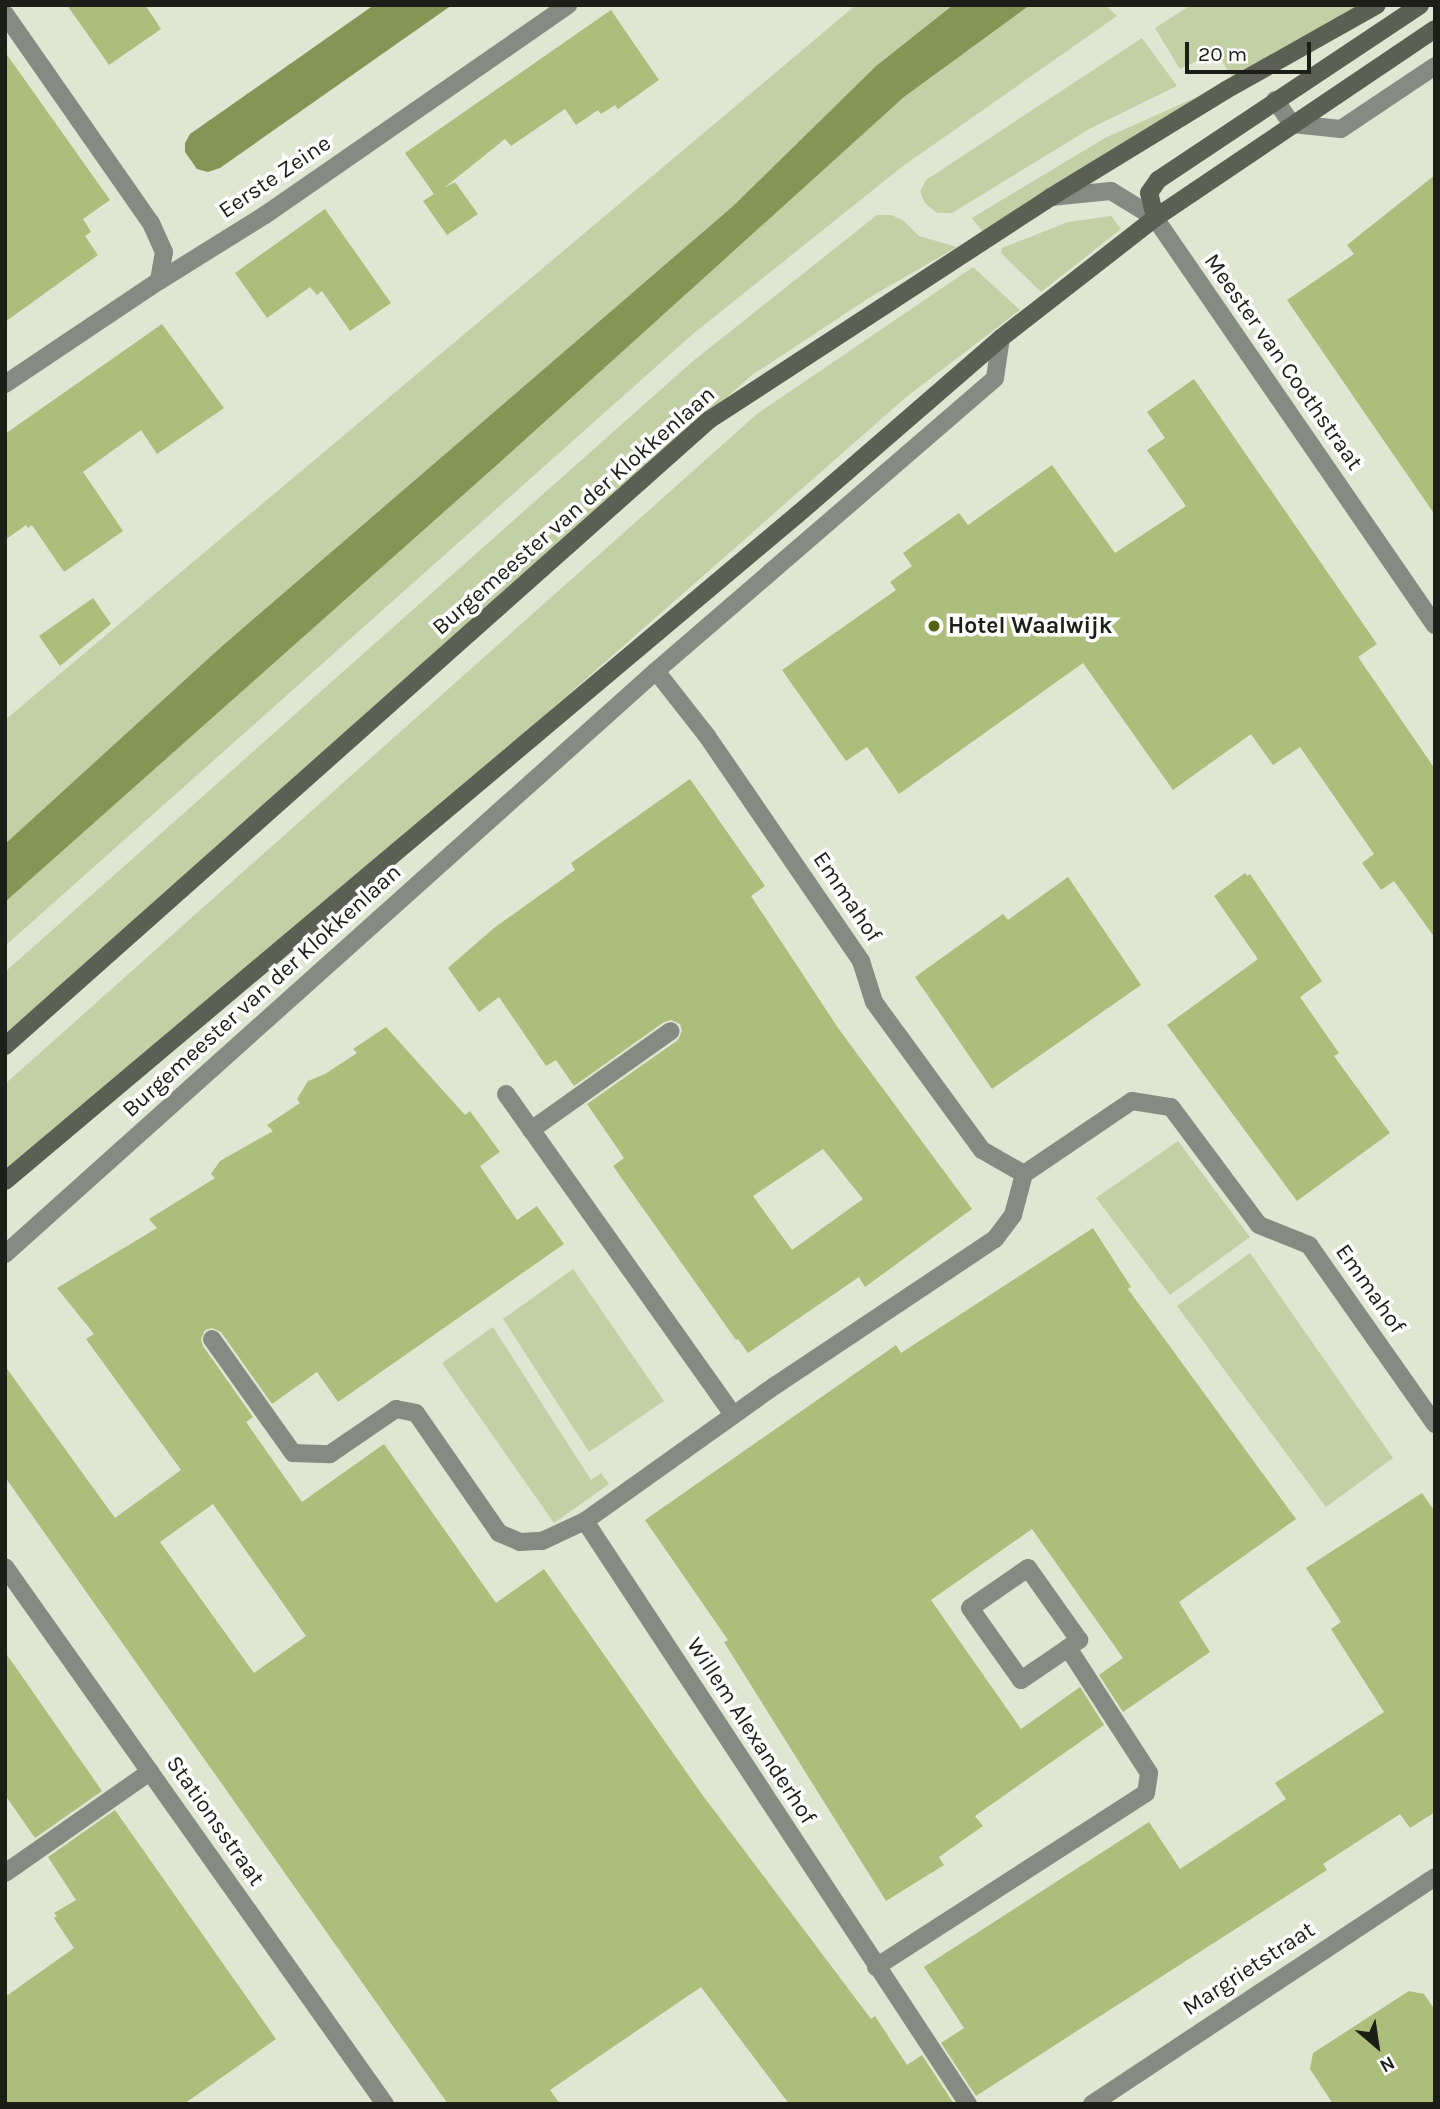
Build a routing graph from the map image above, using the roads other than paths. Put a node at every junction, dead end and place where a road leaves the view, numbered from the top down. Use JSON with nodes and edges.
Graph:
{"nodes":[{"id":1,"x":568,"y":5,"type":"edge"},
{"id":2,"x":1377,"y":5,"type":"edge"},
{"id":3,"x":1420,"y":5,"type":"edge"},
{"id":4,"x":5,"y":14,"type":"edge"},
{"id":5,"x":1435,"y":29,"type":"edge"},
{"id":6,"x":1435,"y":66,"type":"edge"},
{"id":7,"x":1275,"y":100,"type":"junction"},
{"id":8,"x":1293,"y":124,"type":"junction"},
{"id":9,"x":1051,"y":197,"type":"junction"},
{"id":10,"x":1155,"y":218,"type":"junction"},
{"id":11,"x":159,"y":281,"type":"junction"},
{"id":12,"x":1001,"y":338,"type":"junction"},
{"id":13,"x":5,"y":384,"type":"edge"},
{"id":14,"x":1435,"y":625,"type":"edge"},
{"id":15,"x":656,"y":671,"type":"junction"},
{"id":16,"x":671,"y":1031,"type":"dead end"},
{"id":17,"x":5,"y":1046,"type":"edge"},
{"id":18,"x":506,"y":1094,"type":"dead end"},
{"id":19,"x":531,"y":1130,"type":"junction"},
{"id":20,"x":1024,"y":1174,"type":"junction"},
{"id":21,"x":5,"y":1181,"type":"edge"},
{"id":22,"x":5,"y":1254,"type":"edge"},
{"id":23,"x":212,"y":1339,"type":"dead end"},
{"id":24,"x":733,"y":1415,"type":"junction"},
{"id":25,"x":1435,"y":1424,"type":"edge"},
{"id":26,"x":585,"y":1521,"type":"junction"},
{"id":27,"x":5,"y":1567,"type":"edge"},
{"id":28,"x":1068,"y":1648,"type":"junction"},
{"id":29,"x":150,"y":1772,"type":"junction"},
{"id":30,"x":5,"y":1873,"type":"edge"},
{"id":31,"x":1435,"y":1877,"type":"edge"},
{"id":32,"x":876,"y":1967,"type":"junction"},
{"id":33,"x":384,"y":2104,"type":"edge"},
{"id":34,"x":968,"y":2104,"type":"edge"},
{"id":35,"x":1092,"y":2104,"type":"edge"}],
"edges":[{"from":1,"to":11,"type":"street","name":"Eerste Zeine"},
{"from":2,"to":9,"type":"main road","name":"Burgemeester van der Klokkenlaan"},
{"from":3,"to":7,"type":"main road"},
{"from":4,"to":11,"type":"street"},
{"from":5,"to":8,"type":"main road","name":"Burgemeester van der Klokkenlaan"},
{"from":6,"to":8,"type":"street"},
{"from":7,"to":8,"type":"street"},
{"from":7,"to":10,"type":"main road"},
{"from":8,"to":10,"type":"main road","name":"Burgemeester van der Klokkenlaan"},
{"from":9,"to":10,"type":"street","name":"Meester van Coothstraat"},
{"from":9,"to":17,"type":"main road","name":"Burgemeester van der Klokkenlaan"},
{"from":10,"to":12,"type":"main road","name":"Burgemeester van der Klokkenlaan"},
{"from":10,"to":14,"type":"street","name":"Meester van Coothstraat"},
{"from":11,"to":13,"type":"street","name":"Eerste Zeine"},
{"from":12,"to":15,"type":"street","name":"Burgemeester van der Klokkenlaan"},
{"from":12,"to":21,"type":"main road","name":"Burgemeester van der Klokkenlaan"},
{"from":15,"to":20,"type":"street","name":"Emmahof"},
{"from":15,"to":22,"type":"street","name":"Burgemeester van der Klokkenlaan"},
{"from":16,"to":19,"type":"street"},
{"from":18,"to":19,"type":"street"},
{"from":19,"to":24,"type":"street"},
{"from":20,"to":24,"type":"street"},
{"from":20,"to":25,"type":"street","name":"Emmahof"},
{"from":23,"to":26,"type":"street"},
{"from":24,"to":26,"type":"street"},
{"from":26,"to":32,"type":"street","name":"Willem Alexanderhof"},
{"from":27,"to":29,"type":"street","name":"Stationsstraat"},
{"from":28,"to":28,"type":"street"},
{"from":28,"to":32,"type":"street"},
{"from":29,"to":30,"type":"street"},
{"from":29,"to":33,"type":"street","name":"Stationsstraat"},
{"from":31,"to":35,"type":"street","name":"Margrietstraat"},
{"from":32,"to":34,"type":"street","name":"Willem Alexanderhof"}]}
